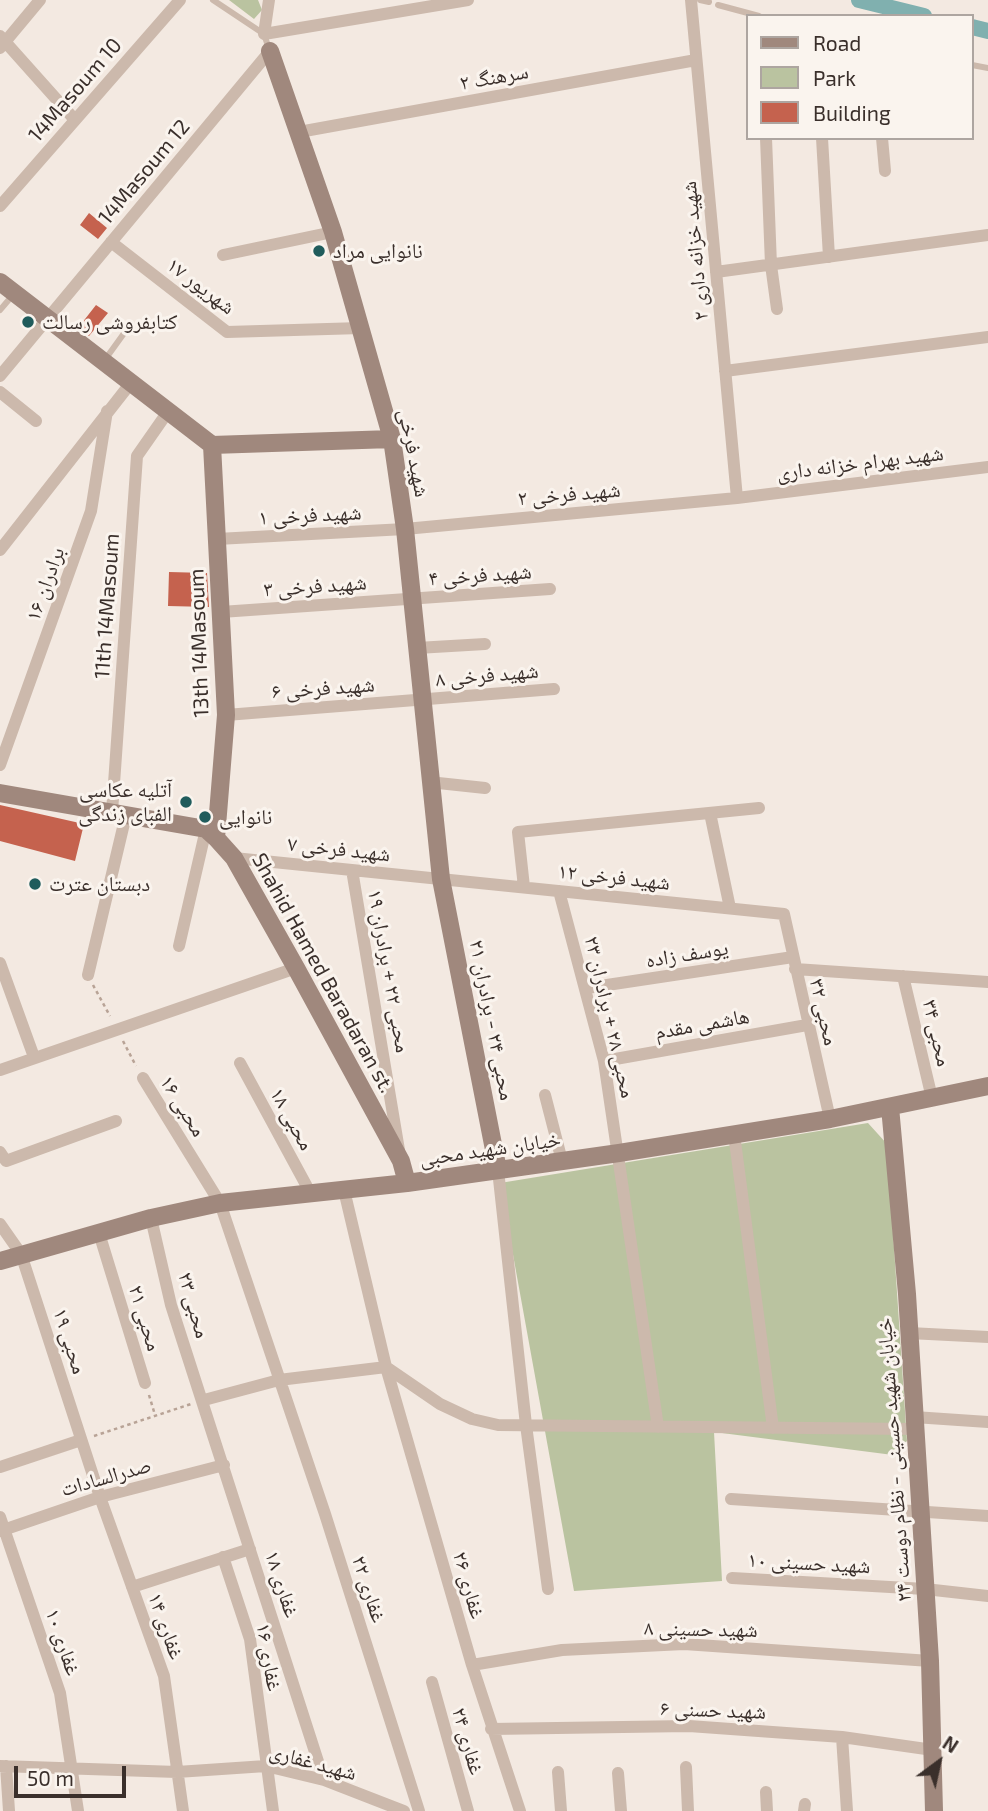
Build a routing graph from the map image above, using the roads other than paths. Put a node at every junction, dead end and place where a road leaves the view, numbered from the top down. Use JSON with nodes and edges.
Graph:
{"nodes":[{"id":1,"x":40,"y":0,"type":"edge"},
{"id":2,"x":180,"y":0,"type":"edge"},
{"id":3,"x":212,"y":0,"type":"edge"},
{"id":4,"x":268,"y":0,"type":"edge"},
{"id":5,"x":468,"y":0,"type":"edge"},
{"id":6,"x":691,"y":0,"type":"edge"},
{"id":7,"x":700,"y":0,"type":"edge"},
{"id":8,"x":709,"y":2,"type":"dead end"},
{"id":9,"x":718,"y":5,"type":"dead end"},
{"id":10,"x":752,"y":14,"type":"edge"},
{"id":11,"x":2,"y":42,"type":"edge"},
{"id":12,"x":267,"y":42,"type":"junction"},
{"id":13,"x":696,"y":60,"type":"junction"},
{"id":14,"x":75,"y":120,"type":"junction"},
{"id":15,"x":299,"y":132,"type":"junction"},
{"id":16,"x":766,"y":140,"type":"edge"},
{"id":17,"x":822,"y":140,"type":"edge"},
{"id":18,"x":882,"y":140,"type":"edge"},
{"id":19,"x":885,"y":171,"type":"dead end"},
{"id":20,"x":0,"y":206,"type":"edge"},
{"id":21,"x":334,"y":232,"type":"junction"},
{"id":22,"x":988,"y":235,"type":"edge"},
{"id":23,"x":111,"y":242,"type":"junction"},
{"id":24,"x":223,"y":255,"type":"dead end"},
{"id":25,"x":829,"y":257,"type":"junction"},
{"id":26,"x":771,"y":264,"type":"junction"},
{"id":27,"x":716,"y":272,"type":"junction"},
{"id":28,"x":7,"y":287,"type":"edge"},
{"id":29,"x":777,"y":309,"type":"dead end"},
{"id":30,"x":0,"y":310,"type":"edge"},
{"id":31,"x":47,"y":318,"type":"junction"},
{"id":32,"x":130,"y":325,"type":"dead end"},
{"id":33,"x":361,"y":328,"type":"junction"},
{"id":34,"x":988,"y":337,"type":"edge"},
{"id":35,"x":103,"y":362,"type":"junction"},
{"id":36,"x":725,"y":371,"type":"junction"},
{"id":37,"x":0,"y":376,"type":"edge"},
{"id":38,"x":130,"y":384,"type":"junction"},
{"id":39,"x":0,"y":392,"type":"edge"},
{"id":40,"x":107,"y":411,"type":"junction"},
{"id":41,"x":167,"y":413,"type":"junction"},
{"id":42,"x":36,"y":421,"type":"dead end"},
{"id":43,"x":392,"y":439,"type":"junction"},
{"id":44,"x":212,"y":445,"type":"junction"},
{"id":45,"x":988,"y":467,"type":"edge"},
{"id":46,"x":737,"y":498,"type":"junction"},
{"id":47,"x":405,"y":529,"type":"junction"},
{"id":48,"x":217,"y":539,"type":"junction"},
{"id":49,"x":0,"y":550,"type":"edge"},
{"id":50,"x":550,"y":589,"type":"dead end"},
{"id":51,"x":412,"y":599,"type":"junction"},
{"id":52,"x":221,"y":611,"type":"junction"},
{"id":53,"x":485,"y":644,"type":"dead end"},
{"id":54,"x":417,"y":648,"type":"junction"},
{"id":55,"x":554,"y":689,"type":"dead end"},
{"id":56,"x":423,"y":700,"type":"junction"},
{"id":57,"x":226,"y":715,"type":"junction"},
{"id":58,"x":0,"y":765,"type":"edge"},
{"id":59,"x":429,"y":782,"type":"junction"},
{"id":60,"x":485,"y":788,"type":"dead end"},
{"id":61,"x":0,"y":793,"type":"edge"},
{"id":62,"x":759,"y":808,"type":"dead end"},
{"id":63,"x":710,"y":813,"type":"junction"},
{"id":64,"x":119,"y":814,"type":"junction"},
{"id":65,"x":211,"y":833,"type":"junction"},
{"id":66,"x":234,"y":858,"type":"junction"},
{"id":67,"x":352,"y":870,"type":"junction"},
{"id":68,"x":441,"y":879,"type":"junction"},
{"id":69,"x":524,"y":887,"type":"junction"},
{"id":70,"x":559,"y":891,"type":"junction"},
{"id":71,"x":730,"y":908,"type":"junction"},
{"id":72,"x":783,"y":914,"type":"joint"},
{"id":73,"x":179,"y":946,"type":"dead end"},
{"id":74,"x":0,"y":963,"type":"edge"},
{"id":75,"x":794,"y":963,"type":"junction"},
{"id":76,"x":296,"y":968,"type":"junction"},
{"id":77,"x":88,"y":975,"type":"road end"},
{"id":78,"x":903,"y":976,"type":"junction"},
{"id":79,"x":988,"y":982,"type":"edge"},
{"id":80,"x":587,"y":988,"type":"junction"},
{"id":81,"x":807,"y":1025,"type":"junction"},
{"id":82,"x":34,"y":1057,"type":"junction"},
{"id":83,"x":604,"y":1061,"type":"junction"},
{"id":84,"x":240,"y":1063,"type":"dead end"},
{"id":85,"x":0,"y":1070,"type":"edge"},
{"id":86,"x":143,"y":1078,"type":"road end"},
{"id":87,"x":988,"y":1087,"type":"edge"},
{"id":88,"x":545,"y":1095,"type":"dead end"},
{"id":89,"x":932,"y":1098,"type":"junction"},
{"id":90,"x":890,"y":1107,"type":"junction"},
{"id":91,"x":830,"y":1119,"type":"junction"},
{"id":92,"x":116,"y":1121,"type":"dead end"},
{"id":93,"x":734,"y":1134,"type":"junction"},
{"id":94,"x":0,"y":1152,"type":"edge"},
{"id":95,"x":619,"y":1153,"type":"junction"},
{"id":96,"x":401,"y":1161,"type":"junction"},
{"id":97,"x":562,"y":1161,"type":"junction"},
{"id":98,"x":498,"y":1170,"type":"junction"},
{"id":99,"x":407,"y":1183,"type":"junction"},
{"id":100,"x":344,"y":1190,"type":"junction"},
{"id":101,"x":311,"y":1194,"type":"junction"},
{"id":102,"x":220,"y":1203,"type":"junction"},
{"id":103,"x":151,"y":1218,"type":"junction"},
{"id":104,"x":0,"y":1224,"type":"edge"},
{"id":105,"x":99,"y":1233,"type":"junction"},
{"id":106,"x":21,"y":1254,"type":"junction"},
{"id":107,"x":0,"y":1261,"type":"edge"},
{"id":108,"x":909,"y":1334,"type":"junction"},
{"id":109,"x":988,"y":1337,"type":"edge"},
{"id":110,"x":386,"y":1367,"type":"junction"},
{"id":111,"x":279,"y":1380,"type":"junction"},
{"id":112,"x":145,"y":1383,"type":"road end"},
{"id":113,"x":204,"y":1401,"type":"junction"},
{"id":114,"x":988,"y":1422,"type":"edge"},
{"id":115,"x":914,"y":1423,"type":"junction"},
{"id":116,"x":526,"y":1425,"type":"junction"},
{"id":117,"x":658,"y":1427,"type":"junction"},
{"id":118,"x":774,"y":1428,"type":"junction"},
{"id":119,"x":81,"y":1440,"type":"junction"},
{"id":120,"x":224,"y":1465,"type":"junction"},
{"id":121,"x":0,"y":1467,"type":"edge"},
{"id":122,"x":100,"y":1497,"type":"junction"},
{"id":123,"x":731,"y":1499,"type":"dead end"},
{"id":124,"x":920,"y":1510,"type":"junction"},
{"id":125,"x":988,"y":1516,"type":"edge"},
{"id":126,"x":1,"y":1526,"type":"edge"},
{"id":127,"x":250,"y":1549,"type":"junction"},
{"id":128,"x":223,"y":1557,"type":"junction"},
{"id":129,"x":732,"y":1578,"type":"dead end"},
{"id":130,"x":132,"y":1587,"type":"junction"},
{"id":131,"x":548,"y":1589,"type":"dead end"},
{"id":132,"x":925,"y":1589,"type":"junction"},
{"id":133,"x":988,"y":1596,"type":"edge"},
{"id":134,"x":930,"y":1661,"type":"junction"},
{"id":135,"x":472,"y":1665,"type":"junction"},
{"id":136,"x":432,"y":1682,"type":"dead end"},
{"id":137,"x":491,"y":1728,"type":"junction"},
{"id":138,"x":842,"y":1737,"type":"junction"},
{"id":139,"x":933,"y":1751,"type":"junction"},
{"id":140,"x":3,"y":1766,"type":"edge"},
{"id":141,"x":266,"y":1766,"type":"junction"},
{"id":142,"x":686,"y":1767,"type":"dead end"},
{"id":143,"x":71,"y":1771,"type":"junction"},
{"id":144,"x":177,"y":1772,"type":"junction"},
{"id":145,"x":558,"y":1772,"type":"dead end"},
{"id":146,"x":618,"y":1773,"type":"dead end"},
{"id":147,"x":324,"y":1780,"type":"junction"},
{"id":148,"x":766,"y":1792,"type":"dead end"},
{"id":149,"x":396,"y":1809,"type":"edge"},
{"id":150,"x":9,"y":1811,"type":"edge"},
{"id":151,"x":78,"y":1811,"type":"edge"},
{"id":152,"x":183,"y":1811,"type":"edge"},
{"id":153,"x":273,"y":1811,"type":"edge"},
{"id":154,"x":419,"y":1811,"type":"edge"},
{"id":155,"x":468,"y":1811,"type":"edge"},
{"id":156,"x":520,"y":1811,"type":"edge"},
{"id":157,"x":561,"y":1811,"type":"edge"},
{"id":158,"x":621,"y":1811,"type":"edge"},
{"id":159,"x":688,"y":1811,"type":"edge"},
{"id":160,"x":767,"y":1811,"type":"edge"},
{"id":161,"x":847,"y":1811,"type":"edge"},
{"id":162,"x":934,"y":1811,"type":"edge"}],
"edges":[{"from":1,"to":11,"type":"street"},
{"from":2,"to":14,"type":"street","name":"14Masoum 10"},
{"from":3,"to":12,"type":"lane"},
{"from":4,"to":12,"type":"street"},
{"from":5,"to":12,"type":"street"},
{"from":6,"to":13,"type":"street","name":"شهید خزانه داری ۲"},
{"from":7,"to":8,"type":"lane"},
{"from":9,"to":10,"type":"lane"},
{"from":11,"to":14,"type":"street"},
{"from":12,"to":15,"type":"street","name":"شهید فرخی"},
{"from":12,"to":23,"type":"street","name":"14Masoum 12"},
{"from":13,"to":15,"type":"street","name":"سرهنگ ۲"},
{"from":13,"to":27,"type":"street","name":"شهید خزانه داری ۲"},
{"from":14,"to":20,"type":"street","name":"14Masoum 10"},
{"from":15,"to":21,"type":"street","name":"شهید فرخی"},
{"from":16,"to":26,"type":"street"},
{"from":17,"to":25,"type":"street"},
{"from":18,"to":19,"type":"street"},
{"from":21,"to":24,"type":"street"},
{"from":21,"to":33,"type":"street","name":"شهید فرخی"},
{"from":22,"to":25,"type":"street"},
{"from":23,"to":31,"type":"street","name":"14Masoum 12"},
{"from":23,"to":33,"type":"street","name":"۱۷ شهریور"},
{"from":25,"to":26,"type":"street"},
{"from":26,"to":27,"type":"street"},
{"from":26,"to":29,"type":"street"},
{"from":27,"to":36,"type":"street","name":"شهید خزانه داری ۲"},
{"from":28,"to":30,"type":"lane"},
{"from":28,"to":31,"type":"street"},
{"from":31,"to":35,"type":"street"},
{"from":31,"to":37,"type":"street","name":"14Masoum 12"},
{"from":32,"to":35,"type":"lane"},
{"from":33,"to":43,"type":"street","name":"شهید فرخی"},
{"from":34,"to":36,"type":"street"},
{"from":35,"to":38,"type":"street"},
{"from":36,"to":46,"type":"street","name":"شهید خزانه داری ۲"},
{"from":38,"to":40,"type":"street"},
{"from":38,"to":41,"type":"street"},
{"from":39,"to":42,"type":"street"},
{"from":40,"to":49,"type":"street"},
{"from":40,"to":58,"type":"street","name":"برادران ۱۶"},
{"from":41,"to":44,"type":"street"},
{"from":41,"to":64,"type":"street","name":"11th 14Masoum"},
{"from":43,"to":44,"type":"street"},
{"from":43,"to":47,"type":"street","name":"شهید فرخی"},
{"from":44,"to":48,"type":"street","name":"13th 14Masoum"},
{"from":45,"to":46,"type":"street","name":"شهید بهرام خزانه داری"},
{"from":46,"to":47,"type":"street","name":"شهید فرخی ۲"},
{"from":47,"to":48,"type":"street","name":"شهید فرخی ۱"},
{"from":47,"to":51,"type":"street","name":"شهید فرخی"},
{"from":48,"to":52,"type":"street","name":"13th 14Masoum"},
{"from":50,"to":51,"type":"street","name":"شهید فرخی ۴"},
{"from":51,"to":52,"type":"street","name":"شهید فرخی ۳"},
{"from":51,"to":54,"type":"street","name":"شهید فرخی"},
{"from":52,"to":57,"type":"street","name":"13th 14Masoum"},
{"from":53,"to":54,"type":"street"},
{"from":54,"to":56,"type":"street","name":"شهید فرخی"},
{"from":55,"to":56,"type":"street","name":"شهید فرخی ۸"},
{"from":56,"to":57,"type":"street","name":"شهید فرخی ۶"},
{"from":56,"to":59,"type":"street","name":"شهید فرخی"},
{"from":57,"to":65,"type":"street","name":"13th 14Masoum"},
{"from":59,"to":60,"type":"street"},
{"from":59,"to":68,"type":"street","name":"شهید فرخی"},
{"from":61,"to":64,"type":"street"},
{"from":62,"to":63,"type":"street"},
{"from":63,"to":69,"type":"street"},
{"from":63,"to":71,"type":"street"},
{"from":64,"to":65,"type":"street"},
{"from":64,"to":77,"type":"street","name":"11th 14Masoum"},
{"from":65,"to":66,"type":"street","name":"Shahid Hamed Baradaran st."},
{"from":65,"to":73,"type":"street"},
{"from":66,"to":67,"type":"street","name":"شهید فرخی ۷"},
{"from":66,"to":76,"type":"street","name":"Shahid Hamed Baradaran st."},
{"from":67,"to":68,"type":"street","name":"شهید فرخی ۷"},
{"from":67,"to":96,"type":"street","name":"محبی ۲۲ + برادران ۱۹"},
{"from":68,"to":69,"type":"street","name":"شهید فرخی ۱۲"},
{"from":68,"to":98,"type":"street","name":"محبی ۲۴ - برادران ۲۱"},
{"from":69,"to":70,"type":"street","name":"شهید فرخی ۱۲"},
{"from":70,"to":71,"type":"street","name":"شهید فرخی ۱۲"},
{"from":70,"to":80,"type":"street","name":"محبی ۲۸ + برادران ۲۳"},
{"from":71,"to":72,"type":"street","name":"شهید فرخی ۱۲"},
{"from":72,"to":75,"type":"street","name":"محبی ۳۲"},
{"from":74,"to":82,"type":"street"},
{"from":75,"to":78,"type":"street","name":"یوسف زاده"},
{"from":75,"to":80,"type":"street","name":"یوسف زاده"},
{"from":75,"to":81,"type":"street","name":"محبی ۳۲"},
{"from":76,"to":82,"type":"street"},
{"from":76,"to":96,"type":"street","name":"Shahid Hamed Baradaran st."},
{"from":78,"to":79,"type":"street","name":"یوسف زاده"},
{"from":78,"to":89,"type":"street","name":"محبی ۳۴"},
{"from":80,"to":83,"type":"street","name":"محبی ۲۸ + برادران ۲۳"},
{"from":81,"to":83,"type":"street","name":"هاشمی مقدم"},
{"from":81,"to":91,"type":"street","name":"محبی ۳۲"},
{"from":82,"to":85,"type":"street"},
{"from":83,"to":95,"type":"street","name":"محبی ۲۸ + برادران ۲۳"},
{"from":84,"to":101,"type":"street","name":"محبی ۱۸"},
{"from":86,"to":102,"type":"street","name":"محبی ۱۶"},
{"from":87,"to":89,"type":"street","name":"خیابان شهید محبی"},
{"from":88,"to":97,"type":"street"},
{"from":89,"to":90,"type":"street","name":"خیابان شهید محبی"},
{"from":90,"to":91,"type":"street","name":"خیابان شهید محبی"},
{"from":90,"to":108,"type":"street","name":"خیابان شهید حسینی - نظام دوست ۲۴"},
{"from":91,"to":93,"type":"street","name":"خیابان شهید محبی"},
{"from":92,"to":94,"type":"street"},
{"from":93,"to":95,"type":"street","name":"خیابان شهید محبی"},
{"from":93,"to":118,"type":"street"},
{"from":95,"to":97,"type":"street","name":"خیابان شهید محبی"},
{"from":95,"to":117,"type":"street","name":"محبی ۲۸ + برادران ۲۳"},
{"from":96,"to":99,"type":"street","name":"Shahid Hamed Baradaran st."},
{"from":97,"to":98,"type":"street","name":"خیابان شهید محبی"},
{"from":98,"to":99,"type":"street","name":"خیابان شهید محبی"},
{"from":98,"to":116,"type":"street"},
{"from":99,"to":100,"type":"street","name":"خیابان شهید محبی"},
{"from":100,"to":101,"type":"street","name":"خیابان شهید محبی"},
{"from":100,"to":110,"type":"street","name":"غفاری ۲۶"},
{"from":101,"to":102,"type":"street","name":"خیابان شهید محبی"},
{"from":102,"to":103,"type":"street","name":"خیابان شهید محبی"},
{"from":102,"to":111,"type":"street","name":"محبی ۱۶"},
{"from":103,"to":105,"type":"street","name":"خیابان شهید محبی"},
{"from":103,"to":113,"type":"street","name":"محبی ۲۳"},
{"from":104,"to":106,"type":"street","name":"محبی ۱۹"},
{"from":105,"to":106,"type":"street","name":"خیابان شهید محبی"},
{"from":105,"to":112,"type":"street","name":"محبی ۲۱"},
{"from":106,"to":107,"type":"street","name":"خیابان شهید محبی"},
{"from":106,"to":119,"type":"street","name":"محبی ۱۹"},
{"from":108,"to":109,"type":"street"},
{"from":108,"to":115,"type":"street","name":"خیابان شهید حسینی - نظام دوست ۲۴"},
{"from":110,"to":111,"type":"street"},
{"from":110,"to":116,"type":"street"},
{"from":110,"to":135,"type":"street","name":"غفاری ۲۶"},
{"from":111,"to":113,"type":"street"},
{"from":111,"to":154,"type":"street","name":"غفاری ۲۲"},
{"from":113,"to":120,"type":"street","name":"غفاری ۱۸"},
{"from":114,"to":115,"type":"street"},
{"from":115,"to":118,"type":"street"},
{"from":115,"to":124,"type":"street","name":"خیابان شهید حسینی - نظام دوست ۲۴"},
{"from":116,"to":117,"type":"street"},
{"from":116,"to":131,"type":"street"},
{"from":117,"to":118,"type":"street"},
{"from":119,"to":121,"type":"street"},
{"from":119,"to":122,"type":"street","name":"محبی ۱۹"},
{"from":120,"to":122,"type":"street","name":"صدرالسادات"},
{"from":120,"to":127,"type":"street","name":"غفاری ۱۸"},
{"from":122,"to":126,"type":"street","name":"صدرالسادات"},
{"from":122,"to":130,"type":"street","name":"غفاری ۱۴"},
{"from":123,"to":124,"type":"street"},
{"from":124,"to":125,"type":"street"},
{"from":124,"to":132,"type":"street","name":"خیابان شهید حسینی - نظام دوست ۲۴"},
{"from":126,"to":143,"type":"street","name":"غفاری ۱۰"},
{"from":127,"to":128,"type":"street"},
{"from":127,"to":147,"type":"street","name":"غفاری ۱۸"},
{"from":128,"to":130,"type":"street"},
{"from":128,"to":141,"type":"street","name":"غفاری ۱۶"},
{"from":129,"to":132,"type":"street","name":"شهید حسینی ۱۰"},
{"from":130,"to":144,"type":"street","name":"غفاری ۱۴"},
{"from":132,"to":133,"type":"street","name":"شهید حسینی ۱۰"},
{"from":132,"to":134,"type":"street","name":"خیابان شهید حسینی - نظام دوست ۲۴"},
{"from":134,"to":135,"type":"street","name":"شهید حسینی ۸"},
{"from":134,"to":139,"type":"street","name":"خیابان شهید حسینی - نظام دوست ۲۴"},
{"from":135,"to":137,"type":"street","name":"غفاری ۲۶"},
{"from":136,"to":155,"type":"street","name":"غفاری ۲۴"},
{"from":137,"to":138,"type":"street","name":"شهید حسنی ۶"},
{"from":137,"to":156,"type":"street","name":"غفاری ۲۶"},
{"from":138,"to":139,"type":"street","name":"شهید حسنی ۶"},
{"from":138,"to":161,"type":"street"},
{"from":139,"to":162,"type":"street","name":"خیابان شهید حسینی - نظام دوست ۲۴"},
{"from":140,"to":143,"type":"street","name":"شهید غفاری"},
{"from":140,"to":150,"type":"street"},
{"from":141,"to":144,"type":"street","name":"شهید غفاری"},
{"from":141,"to":147,"type":"street","name":"شهید غفاری"},
{"from":141,"to":153,"type":"street","name":"غفاری ۱۶"},
{"from":142,"to":159,"type":"street"},
{"from":143,"to":144,"type":"street","name":"شهید غفاری"},
{"from":143,"to":151,"type":"street","name":"غفاری ۱۰"},
{"from":144,"to":152,"type":"street","name":"غفاری ۱۴"},
{"from":145,"to":157,"type":"street"},
{"from":146,"to":158,"type":"street"},
{"from":147,"to":149,"type":"street","name":"شهید غفاری"},
{"from":148,"to":160,"type":"street"}]}
